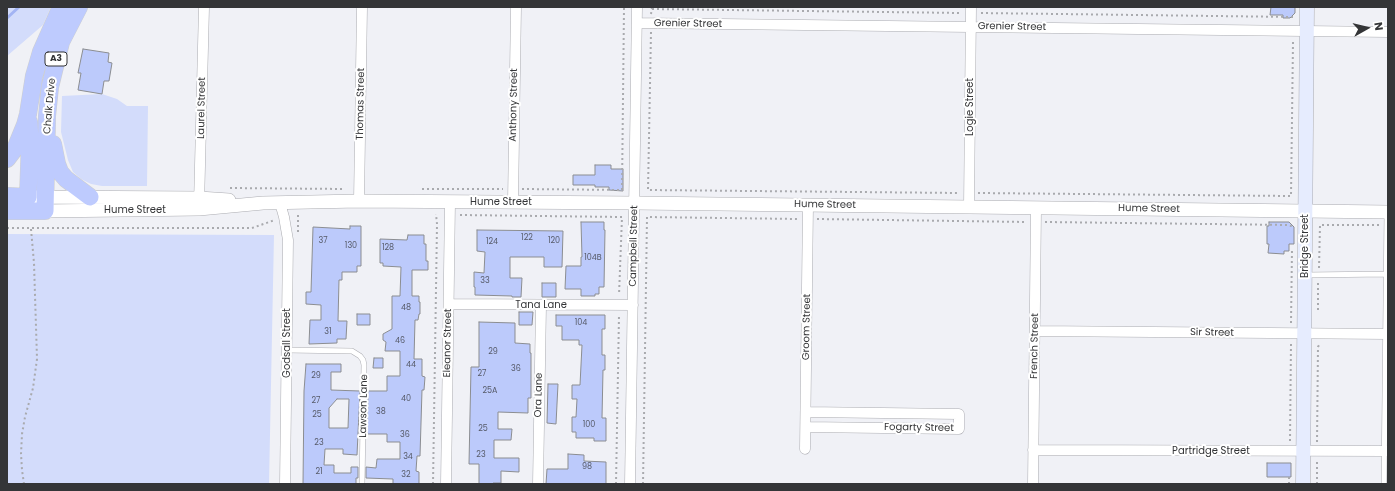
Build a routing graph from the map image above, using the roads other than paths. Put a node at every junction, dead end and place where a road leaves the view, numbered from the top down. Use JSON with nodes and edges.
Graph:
{"nodes":[{"id":1,"x":61,"y":7,"type":"edge"},
{"id":2,"x":79,"y":7,"type":"edge"},
{"id":3,"x":204,"y":7,"type":"edge"},
{"id":4,"x":362,"y":7,"type":"edge"},
{"id":5,"x":516,"y":7,"type":"edge"},
{"id":6,"x":637,"y":7,"type":"edge"},
{"id":7,"x":971,"y":7,"type":"edge"},
{"id":8,"x":1307,"y":7,"type":"edge"},
{"id":9,"x":637,"y":23,"type":"junction"},
{"id":10,"x":971,"y":27,"type":"junction"},
{"id":11,"x":1307,"y":31,"type":"junction"},
{"id":12,"x":1388,"y":32,"type":"edge"},
{"id":13,"x":28,"y":114,"type":"junction"},
{"id":14,"x":47,"y":125,"type":"junction"},
{"id":15,"x":7,"y":159,"type":"edge"},
{"id":16,"x":359,"y":195,"type":"junction"},
{"id":17,"x":7,"y":196,"type":"edge"},
{"id":18,"x":90,"y":197,"type":"junction"},
{"id":19,"x":513,"y":202,"type":"junction"},
{"id":20,"x":280,"y":203,"type":"junction"},
{"id":21,"x":635,"y":203,"type":"junction"},
{"id":22,"x":28,"y":204,"type":"junction"},
{"id":23,"x":45,"y":204,"type":"junction"},
{"id":24,"x":199,"y":204,"type":"junction"},
{"id":25,"x":808,"y":205,"type":"junction"},
{"id":26,"x":969,"y":207,"type":"junction"},
{"id":27,"x":450,"y":208,"type":"junction"},
{"id":28,"x":1036,"y":208,"type":"junction"},
{"id":29,"x":7,"y":211,"type":"edge"},
{"id":30,"x":1305,"y":211,"type":"junction"},
{"id":31,"x":1388,"y":212,"type":"edge"},
{"id":32,"x":1388,"y":225,"type":"edge"},
{"id":33,"x":1312,"y":274,"type":"junction"},
{"id":34,"x":1387,"y":274,"type":"edge"},
{"id":35,"x":449,"y":304,"type":"junction"},
{"id":36,"x":540,"y":305,"type":"junction"},
{"id":37,"x":633,"y":305,"type":"junction"},
{"id":38,"x":1035,"y":331,"type":"junction"},
{"id":39,"x":1298,"y":334,"type":"junction"},
{"id":40,"x":1387,"y":334,"type":"edge"},
{"id":41,"x":287,"y":350,"type":"junction"},
{"id":42,"x":806,"y":412,"type":"junction"},
{"id":43,"x":806,"y":427,"type":"junction"},
{"id":44,"x":805,"y":448,"type":"dead end"},
{"id":45,"x":1033,"y":450,"type":"junction"},
{"id":46,"x":1303,"y":451,"type":"junction"},
{"id":47,"x":1386,"y":451,"type":"edge"},
{"id":48,"x":285,"y":484,"type":"edge"},
{"id":49,"x":362,"y":484,"type":"edge"},
{"id":50,"x":446,"y":484,"type":"edge"},
{"id":51,"x":538,"y":484,"type":"edge"},
{"id":52,"x":630,"y":484,"type":"edge"},
{"id":53,"x":1033,"y":484,"type":"edge"},
{"id":54,"x":1303,"y":484,"type":"edge"},
{"id":55,"x":1384,"y":484,"type":"edge"}],
"edges":[{"from":1,"to":13,"type":"highway","name":"Chalk Drive","number":"A3"},
{"from":2,"to":14,"type":"highway","name":"Chalk Drive","number":"A3"},
{"from":3,"to":24,"type":"street","name":"Laurel Street"},
{"from":4,"to":16,"type":"street","name":"Thomas Street"},
{"from":5,"to":19,"type":"street","name":"Anthony Street"},
{"from":6,"to":9,"type":"street","name":"Campbell Street"},
{"from":7,"to":10,"type":"street","name":"Logie Street"},
{"from":8,"to":11,"type":"main road","name":"Bridge Street"},
{"from":9,"to":10,"type":"street","name":"Grenier Street"},
{"from":9,"to":21,"type":"street","name":"Campbell Street"},
{"from":10,"to":11,"type":"street","name":"Grenier Street"},
{"from":10,"to":26,"type":"street","name":"Logie Street"},
{"from":11,"to":12,"type":"street","name":"Grenier Street"},
{"from":11,"to":30,"type":"main road","name":"Bridge Street"},
{"from":13,"to":15,"type":"highway","name":"Chalk Drive","number":"A3"},
{"from":13,"to":22,"type":"highway"},
{"from":14,"to":18,"type":"highway"},
{"from":14,"to":23,"type":"highway","name":"Chalk Drive","number":"A3"},
{"from":16,"to":20,"type":"street","name":"Hume Street"},
{"from":16,"to":27,"type":"street","name":"Hume Street"},
{"from":17,"to":22,"type":"highway"},
{"from":18,"to":23,"type":"street","name":"Hume Street"},
{"from":18,"to":24,"type":"street","name":"Hume Street"},
{"from":19,"to":21,"type":"street","name":"Hume Street"},
{"from":19,"to":27,"type":"street","name":"Hume Street"},
{"from":20,"to":24,"type":"street","name":"Hume Street"},
{"from":20,"to":41,"type":"street","name":"Godsall Street"},
{"from":21,"to":25,"type":"street","name":"Hume Street"},
{"from":21,"to":37,"type":"street","name":"Campbell Street"},
{"from":22,"to":23,"type":"highway","name":"Hume Street"},
{"from":22,"to":29,"type":"highway","name":"Hume Street"},
{"from":23,"to":24,"type":"street","name":"Hume Street"},
{"from":25,"to":26,"type":"street","name":"Hume Street"},
{"from":25,"to":42,"type":"street","name":"Groom Street"},
{"from":26,"to":28,"type":"street","name":"Hume Street"},
{"from":27,"to":35,"type":"street","name":"Eleanor Street"},
{"from":28,"to":30,"type":"street","name":"Hume Street"},
{"from":28,"to":38,"type":"street","name":"French Street"},
{"from":30,"to":31,"type":"street","name":"Hume Street"},
{"from":30,"to":33,"type":"main road","name":"Bridge Street"},
{"from":31,"to":32,"type":"lane"},
{"from":32,"to":34,"type":"lane"},
{"from":33,"to":34,"type":"lane"},
{"from":33,"to":39,"type":"main road","name":"Bridge Street"},
{"from":34,"to":40,"type":"lane"},
{"from":35,"to":36,"type":"street","name":"Tana Lane"},
{"from":35,"to":50,"type":"street","name":"Eleanor Street"},
{"from":36,"to":37,"type":"street","name":"Tana Lane"},
{"from":36,"to":51,"type":"street","name":"Ora Lane"},
{"from":37,"to":52,"type":"street","name":"Campbell Street"},
{"from":38,"to":39,"type":"street","name":"Sir Street"},
{"from":38,"to":45,"type":"street","name":"French Street"},
{"from":39,"to":40,"type":"street","name":"Sir Street"},
{"from":39,"to":46,"type":"main road","name":"Bridge Street"},
{"from":40,"to":47,"type":"lane"},
{"from":41,"to":48,"type":"street","name":"Godsall Street"},
{"from":41,"to":49,"type":"lane","name":"Lawson Lane"},
{"from":42,"to":43,"type":"street","name":"Groom Street"},
{"from":42,"to":43,"type":"street","name":"Fogarty Street"},
{"from":43,"to":44,"type":"street","name":"Groom Street"},
{"from":45,"to":46,"type":"street","name":"Partridge Street"},
{"from":45,"to":53,"type":"street","name":"French Street"},
{"from":46,"to":47,"type":"street","name":"Partridge Street"},
{"from":46,"to":54,"type":"main road","name":"Bridge Street"},
{"from":47,"to":55,"type":"lane"}]}
